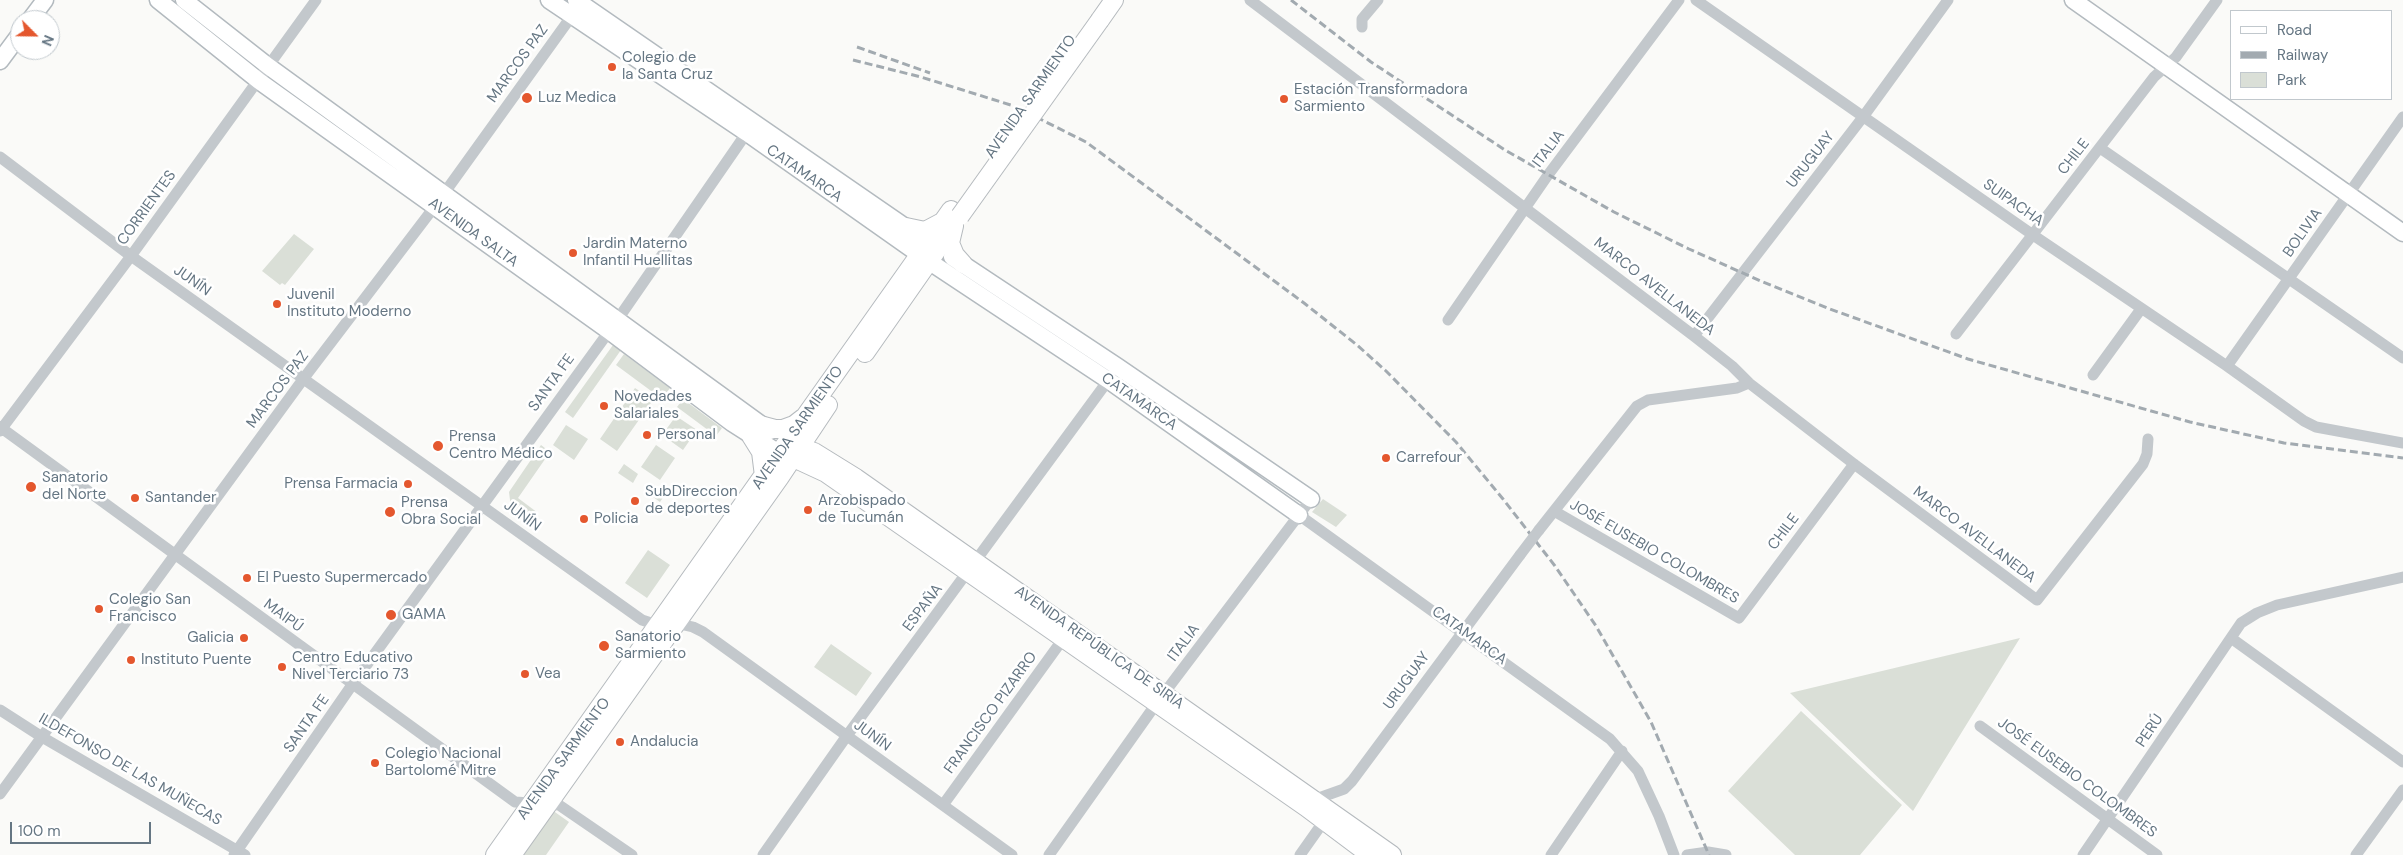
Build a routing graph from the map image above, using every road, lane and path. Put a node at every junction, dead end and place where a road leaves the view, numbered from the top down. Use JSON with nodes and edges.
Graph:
{"nodes":[{"id":1,"x":158,"y":0,"type":"edge"},
{"id":2,"x":184,"y":0,"type":"edge"},
{"id":3,"x":316,"y":0,"type":"edge"},
{"id":4,"x":549,"y":0,"type":"edge"},
{"id":5,"x":1114,"y":0,"type":"edge"},
{"id":6,"x":1250,"y":0,"type":"edge"},
{"id":7,"x":1378,"y":0,"type":"edge"},
{"id":8,"x":1680,"y":0,"type":"edge"},
{"id":9,"x":1696,"y":0,"type":"edge"},
{"id":10,"x":1948,"y":0,"type":"edge"},
{"id":11,"x":2073,"y":0,"type":"edge"},
{"id":12,"x":2217,"y":0,"type":"edge"},
{"id":13,"x":576,"y":6,"type":"edge"},
{"id":14,"x":1096,"y":11,"type":"edge"},
{"id":15,"x":1362,"y":27,"type":"dead end"},
{"id":16,"x":10,"y":48,"type":"edge"},
{"id":17,"x":0,"y":61,"type":"edge"},
{"id":18,"x":268,"y":66,"type":"junction"},
{"id":19,"x":2166,"y":66,"type":"junction"},
{"id":20,"x":259,"y":80,"type":"junction"},
{"id":21,"x":1863,"y":116,"type":"junction"},
{"id":22,"x":2403,"y":116,"type":"edge"},
{"id":23,"x":750,"y":128,"type":"junction"},
{"id":24,"x":2100,"y":148,"type":"junction"},
{"id":25,"x":0,"y":157,"type":"edge"},
{"id":26,"x":2348,"y":195,"type":"junction"},
{"id":27,"x":439,"y":200,"type":"junction"},
{"id":28,"x":1526,"y":207,"type":"junction"},
{"id":29,"x":953,"y":218,"type":"junction"},
{"id":30,"x":906,"y":228,"type":"junction"},
{"id":31,"x":2403,"y":233,"type":"edge"},
{"id":32,"x":2033,"y":235,"type":"junction"},
{"id":33,"x":929,"y":252,"type":"junction"},
{"id":34,"x":131,"y":256,"type":"junction"},
{"id":35,"x":963,"y":264,"type":"junction"},
{"id":36,"x":2290,"y":278,"type":"junction"},
{"id":37,"x":2141,"y":309,"type":"junction"},
{"id":38,"x":1448,"y":320,"type":"dead end"},
{"id":39,"x":613,"y":325,"type":"junction"},
{"id":40,"x":1956,"y":334,"type":"dead end"},
{"id":41,"x":1694,"y":336,"type":"junction"},
{"id":42,"x":2403,"y":358,"type":"edge"},
{"id":43,"x":2227,"y":366,"type":"junction"},
{"id":44,"x":1113,"y":373,"type":"junction"},
{"id":45,"x":2093,"y":376,"type":"dead end"},
{"id":46,"x":304,"y":378,"type":"junction"},
{"id":47,"x":1749,"y":383,"type":"junction"},
{"id":48,"x":814,"y":416,"type":"junction"},
{"id":49,"x":1,"y":429,"type":"edge"},
{"id":50,"x":755,"y":430,"type":"junction"},
{"id":51,"x":2148,"y":440,"type":"dead end"},
{"id":52,"x":2403,"y":443,"type":"edge"},
{"id":53,"x":790,"y":450,"type":"junction"},
{"id":54,"x":1854,"y":464,"type":"junction"},
{"id":55,"x":831,"y":469,"type":"junction"},
{"id":56,"x":772,"y":477,"type":"junction"},
{"id":57,"x":1311,"y":499,"type":"joint"},
{"id":58,"x":483,"y":506,"type":"junction"},
{"id":59,"x":1554,"y":511,"type":"junction"},
{"id":60,"x":1299,"y":515,"type":"junction"},
{"id":61,"x":174,"y":556,"type":"junction"},
{"id":62,"x":972,"y":567,"type":"junction"},
{"id":63,"x":2403,"y":577,"type":"edge"},
{"id":64,"x":1739,"y":618,"type":"joint"},
{"id":65,"x":666,"y":624,"type":"junction"},
{"id":66,"x":1462,"y":630,"type":"junction"},
{"id":67,"x":1063,"y":638,"type":"junction"},
{"id":68,"x":2231,"y":638,"type":"junction"},
{"id":69,"x":352,"y":685,"type":"junction"},
{"id":70,"x":1160,"y":699,"type":"junction"},
{"id":71,"x":0,"y":710,"type":"edge"},
{"id":72,"x":1980,"y":726,"type":"dead end"},
{"id":73,"x":42,"y":737,"type":"junction"},
{"id":74,"x":846,"y":737,"type":"junction"},
{"id":75,"x":1622,"y":751,"type":"junction"},
{"id":76,"x":2403,"y":762,"type":"edge"},
{"id":77,"x":2403,"y":790,"type":"edge"},
{"id":78,"x":0,"y":794,"type":"edge"},
{"id":79,"x":549,"y":802,"type":"junction"},
{"id":80,"x":531,"y":805,"type":"junction"},
{"id":81,"x":943,"y":805,"type":"junction"},
{"id":82,"x":1318,"y":811,"type":"junction"},
{"id":83,"x":2108,"y":820,"type":"junction"},
{"id":84,"x":239,"y":853,"type":"edge"},
{"id":85,"x":496,"y":855,"type":"edge"},
{"id":86,"x":512,"y":855,"type":"edge"},
{"id":87,"x":632,"y":855,"type":"edge"},
{"id":88,"x":763,"y":855,"type":"edge"},
{"id":89,"x":1012,"y":855,"type":"edge"},
{"id":90,"x":1050,"y":855,"type":"edge"},
{"id":91,"x":1300,"y":855,"type":"edge"},
{"id":92,"x":1370,"y":855,"type":"edge"},
{"id":93,"x":1392,"y":855,"type":"edge"},
{"id":94,"x":1551,"y":855,"type":"edge"},
{"id":95,"x":1674,"y":855,"type":"edge"},
{"id":96,"x":1687,"y":855,"type":"edge"},
{"id":97,"x":1726,"y":855,"type":"edge"},
{"id":98,"x":2083,"y":855,"type":"edge"},
{"id":99,"x":2157,"y":855,"type":"edge"},
{"id":100,"x":2356,"y":855,"type":"edge"}],
"edges":[{"from":1,"to":20,"type":"main road","name":"AVENIDA SALTA"},
{"from":2,"to":18,"type":"main road","name":"AVENIDA SALTA"},
{"from":3,"to":18,"type":"street","name":"CORRIENTES"},
{"from":4,"to":13,"type":"main road","name":"CATAMARCA"},
{"from":5,"to":14,"type":"main road","name":"AVENIDA SARMIENTO"},
{"from":6,"to":28,"type":"street","name":"MARCO AVELLANEDA"},
{"from":7,"to":15,"type":"street"},
{"from":8,"to":28,"type":"street","name":"ITALIA"},
{"from":9,"to":21,"type":"street","name":"SUIPACHA"},
{"from":10,"to":21,"type":"street","name":"URUGUAY"},
{"from":11,"to":19,"type":"main road"},
{"from":12,"to":19,"type":"street","name":"CHILE"},
{"from":13,"to":23,"type":"main road","name":"CATAMARCA"},
{"from":13,"to":27,"type":"street","name":"MARCOS PAZ"},
{"from":14,"to":29,"type":"main road","name":"AVENIDA SARMIENTO"},
{"from":16,"to":17,"type":"main road"},
{"from":18,"to":20,"type":"street","name":"CORRIENTES"},
{"from":18,"to":27,"type":"main road","name":"AVENIDA SALTA"},
{"from":19,"to":24,"type":"street","name":"CHILE"},
{"from":19,"to":26,"type":"main road"},
{"from":20,"to":27,"type":"main road","name":"AVENIDA SALTA"},
{"from":20,"to":34,"type":"street","name":"CORRIENTES"},
{"from":21,"to":32,"type":"street","name":"SUIPACHA"},
{"from":21,"to":41,"type":"street","name":"URUGUAY"},
{"from":22,"to":26,"type":"street","name":"BOLIVIA"},
{"from":23,"to":30,"type":"main road","name":"CATAMARCA"},
{"from":23,"to":33,"type":"main road","name":"CATAMARCA"},
{"from":23,"to":39,"type":"street","name":"SANTA FE"},
{"from":24,"to":32,"type":"street","name":"CHILE"},
{"from":24,"to":36,"type":"street"},
{"from":25,"to":34,"type":"street","name":"JUNÍN"},
{"from":26,"to":31,"type":"main road"},
{"from":26,"to":36,"type":"street","name":"BOLIVIA"},
{"from":27,"to":39,"type":"main road","name":"AVENIDA SALTA"},
{"from":27,"to":46,"type":"street","name":"MARCOS PAZ"},
{"from":28,"to":38,"type":"street","name":"ITALIA"},
{"from":28,"to":41,"type":"street","name":"MARCO AVELLANEDA"},
{"from":29,"to":30,"type":"main road"},
{"from":29,"to":33,"type":"main road","name":"AVENIDA SARMIENTO"},
{"from":29,"to":35,"type":"main road"},
{"from":30,"to":33,"type":"main road","name":"CATAMARCA"},
{"from":32,"to":37,"type":"street","name":"SUIPACHA"},
{"from":32,"to":40,"type":"street","name":"CHILE"},
{"from":33,"to":35,"type":"main road","name":"CATAMARCA"},
{"from":33,"to":44,"type":"main road","name":"CATAMARCA"},
{"from":33,"to":48,"type":"main road","name":"AVENIDA SARMIENTO"},
{"from":34,"to":46,"type":"street","name":"JUNÍN"},
{"from":34,"to":49,"type":"street","name":"CORRIENTES"},
{"from":35,"to":44,"type":"main road","name":"CATAMARCA"},
{"from":36,"to":42,"type":"street"},
{"from":36,"to":43,"type":"street","name":"BOLIVIA"},
{"from":37,"to":43,"type":"street","name":"SUIPACHA"},
{"from":37,"to":45,"type":"street"},
{"from":39,"to":50,"type":"main road","name":"AVENIDA SALTA"},
{"from":39,"to":58,"type":"street","name":"SANTA FE"},
{"from":41,"to":47,"type":"street","name":"MARCO AVELLANEDA"},
{"from":43,"to":52,"type":"street","name":"SUIPACHA"},
{"from":44,"to":57,"type":"main road","name":"CATAMARCA"},
{"from":44,"to":60,"type":"main road","name":"CATAMARCA"},
{"from":44,"to":62,"type":"street","name":"ESPAÑA"},
{"from":46,"to":58,"type":"street","name":"JUNÍN"},
{"from":46,"to":61,"type":"street","name":"MARCOS PAZ"},
{"from":47,"to":54,"type":"street","name":"MARCO AVELLANEDA"},
{"from":47,"to":59,"type":"street"},
{"from":48,"to":50,"type":"main road"},
{"from":48,"to":53,"type":"main road","name":"AVENIDA SARMIENTO"},
{"from":48,"to":55,"type":"main road"},
{"from":49,"to":61,"type":"street","name":"MAIPÚ"},
{"from":50,"to":53,"type":"main road","name":"AVENIDA SALTA"},
{"from":50,"to":56,"type":"main road"},
{"from":51,"to":54,"type":"street","name":"MARCO AVELLANEDA"},
{"from":53,"to":55,"type":"main road","name":"AVENIDA REPÚBLICA DE SIRIA"},
{"from":53,"to":56,"type":"main road","name":"AVENIDA SARMIENTO"},
{"from":54,"to":64,"type":"street","name":"CHILE"},
{"from":55,"to":56,"type":"main road"},
{"from":55,"to":62,"type":"main road","name":"AVENIDA REPÚBLICA DE SIRIA"},
{"from":56,"to":65,"type":"main road","name":"AVENIDA SARMIENTO"},
{"from":57,"to":60,"type":"street","name":"ITALIA"},
{"from":58,"to":65,"type":"street","name":"JUNÍN"},
{"from":58,"to":69,"type":"street","name":"SANTA FE"},
{"from":59,"to":64,"type":"street","name":"JOSÉ EUSEBIO COLOMBRES"},
{"from":59,"to":66,"type":"street","name":"URUGUAY","bridge":true},
{"from":60,"to":66,"type":"street","name":"CATAMARCA"},
{"from":60,"to":70,"type":"street","name":"ITALIA"},
{"from":61,"to":69,"type":"street","name":"MAIPÚ"},
{"from":61,"to":73,"type":"street","name":"MARCOS PAZ"},
{"from":62,"to":67,"type":"main road","name":"AVENIDA REPÚBLICA DE SIRIA"},
{"from":62,"to":70,"type":"main road","name":"AVENIDA REPÚBLICA DE SIRIA"},
{"from":62,"to":74,"type":"street","name":"ESPAÑA"},
{"from":63,"to":68,"type":"street","name":"PERÚ"},
{"from":65,"to":74,"type":"street","name":"JUNÍN"},
{"from":65,"to":79,"type":"main road","name":"AVENIDA SARMIENTO"},
{"from":65,"to":80,"type":"main road","name":"AVENIDA SARMIENTO"},
{"from":66,"to":75,"type":"street","name":"CATAMARCA"},
{"from":66,"to":82,"type":"street","name":"URUGUAY"},
{"from":67,"to":70,"type":"main road","name":"AVENIDA REPÚBLICA DE SIRIA"},
{"from":67,"to":81,"type":"street","name":"FRANCISCO PIZARRO"},
{"from":68,"to":76,"type":"street"},
{"from":68,"to":83,"type":"street","name":"PERÚ"},
{"from":69,"to":80,"type":"street","name":"MAIPÚ"},
{"from":69,"to":84,"type":"street","name":"SANTA FE"},
{"from":70,"to":82,"type":"main road","name":"AVENIDA REPÚBLICA DE SIRIA"},
{"from":70,"to":90,"type":"street","name":"ITALIA"},
{"from":71,"to":73,"type":"street","name":"ILDEFONSO DE LAS MUÑECAS"},
{"from":72,"to":83,"type":"street","name":"JOSÉ EUSEBIO COLOMBRES"},
{"from":73,"to":78,"type":"street","name":"MARCOS PAZ"},
{"from":73,"to":84,"type":"street","name":"ILDEFONSO DE LAS MUÑECAS"},
{"from":74,"to":81,"type":"street","name":"JUNÍN"},
{"from":74,"to":88,"type":"street","name":"ESPAÑA"},
{"from":75,"to":94,"type":"street"},
{"from":75,"to":95,"type":"street","name":"CATAMARCA"},
{"from":77,"to":100,"type":"street"},
{"from":79,"to":80,"type":"street","name":"MAIPÚ"},
{"from":79,"to":86,"type":"main road","name":"AVENIDA SARMIENTO"},
{"from":79,"to":87,"type":"street"},
{"from":80,"to":85,"type":"main road","name":"AVENIDA SARMIENTO"},
{"from":81,"to":89,"type":"street","name":"JUNÍN"},
{"from":82,"to":91,"type":"street"},
{"from":82,"to":92,"type":"main road","name":"AVENIDA REPÚBLICA DE SIRIA"},
{"from":82,"to":93,"type":"main road","name":"AVENIDA REPÚBLICA DE SIRIA"},
{"from":83,"to":98,"type":"street","name":"PERÚ"},
{"from":83,"to":99,"type":"street","name":"JOSÉ EUSEBIO COLOMBRES"},
{"from":96,"to":97,"type":"street"}]}
